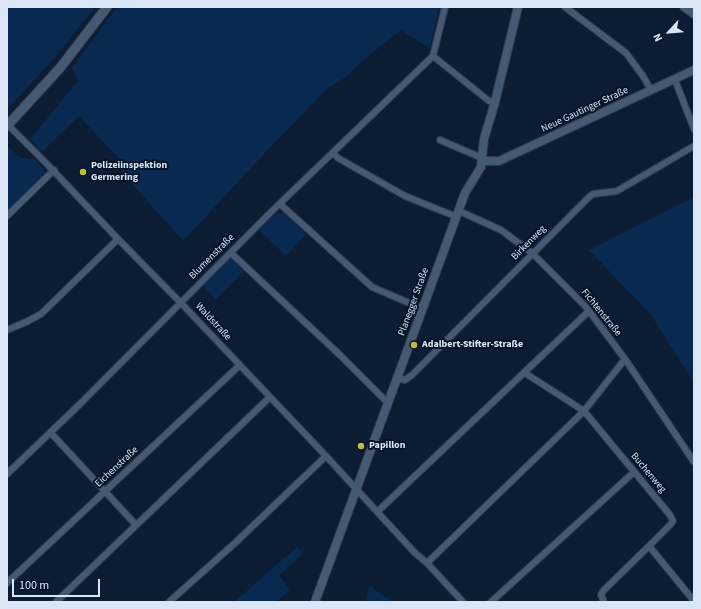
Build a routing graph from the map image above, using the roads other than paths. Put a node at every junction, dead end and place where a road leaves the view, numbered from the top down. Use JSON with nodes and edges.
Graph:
{"nodes":[{"id":1,"x":107,"y":7,"type":"edge"},
{"id":2,"x":445,"y":7,"type":"edge"},
{"id":3,"x":518,"y":7,"type":"edge"},
{"id":4,"x":565,"y":7,"type":"edge"},
{"id":5,"x":684,"y":7,"type":"edge"},
{"id":6,"x":694,"y":14,"type":"edge"},
{"id":7,"x":433,"y":56,"type":"junction"},
{"id":8,"x":694,"y":70,"type":"edge"},
{"id":9,"x":675,"y":80,"type":"junction"},
{"id":10,"x":651,"y":90,"type":"junction"},
{"id":11,"x":495,"y":102,"type":"junction"},
{"id":12,"x":7,"y":125,"type":"edge"},
{"id":13,"x":694,"y":129,"type":"edge"},
{"id":14,"x":440,"y":140,"type":"dead end"},
{"id":15,"x":694,"y":146,"type":"edge"},
{"id":16,"x":333,"y":153,"type":"junction"},
{"id":17,"x":482,"y":160,"type":"junction"},
{"id":18,"x":54,"y":170,"type":"junction"},
{"id":19,"x":280,"y":204,"type":"junction"},
{"id":20,"x":458,"y":214,"type":"junction"},
{"id":21,"x":7,"y":216,"type":"edge"},
{"id":22,"x":118,"y":239,"type":"junction"},
{"id":23,"x":231,"y":253,"type":"junction"},
{"id":24,"x":532,"y":253,"type":"junction"},
{"id":25,"x":181,"y":303,"type":"junction"},
{"id":26,"x":423,"y":309,"type":"junction"},
{"id":27,"x":589,"y":311,"type":"junction"},
{"id":28,"x":7,"y":330,"type":"edge"},
{"id":29,"x":625,"y":359,"type":"junction"},
{"id":30,"x":240,"y":365,"type":"junction"},
{"id":31,"x":524,"y":373,"type":"junction"},
{"id":32,"x":397,"y":378,"type":"junction"},
{"id":33,"x":270,"y":397,"type":"junction"},
{"id":34,"x":388,"y":401,"type":"junction"},
{"id":35,"x":584,"y":410,"type":"junction"},
{"id":36,"x":51,"y":433,"type":"junction"},
{"id":37,"x":326,"y":456,"type":"junction"},
{"id":38,"x":694,"y":462,"type":"edge"},
{"id":39,"x":634,"y":472,"type":"junction"},
{"id":40,"x":7,"y":474,"type":"edge"},
{"id":41,"x":357,"y":490,"type":"junction"},
{"id":42,"x":105,"y":491,"type":"junction"},
{"id":43,"x":377,"y":512,"type":"junction"},
{"id":44,"x":136,"y":525,"type":"junction"},
{"id":45,"x":649,"y":546,"type":"junction"},
{"id":46,"x":427,"y":563,"type":"junction"},
{"id":47,"x":7,"y":583,"type":"edge"},
{"id":48,"x":694,"y":601,"type":"edge"},
{"id":49,"x":56,"y":602,"type":"edge"},
{"id":50,"x":169,"y":602,"type":"edge"},
{"id":51,"x":315,"y":602,"type":"edge"},
{"id":52,"x":463,"y":602,"type":"edge"},
{"id":53,"x":491,"y":602,"type":"edge"},
{"id":54,"x":604,"y":602,"type":"edge"}],
"edges":[{"from":1,"to":12,"type":"main road"},
{"from":2,"to":7,"type":"street"},
{"from":3,"to":11,"type":"street","name":"Planegger Straße"},
{"from":4,"to":10,"type":"street"},
{"from":5,"to":6,"type":"street"},
{"from":7,"to":11,"type":"street"},
{"from":7,"to":16,"type":"street","name":"Blumenstraße"},
{"from":8,"to":9,"type":"street","name":"Neue Gautinger Straße"},
{"from":9,"to":10,"type":"street","name":"Neue Gautinger Straße"},
{"from":9,"to":13,"type":"street"},
{"from":10,"to":17,"type":"street","name":"Neue Gautinger Straße"},
{"from":11,"to":17,"type":"street","name":"Planegger Straße"},
{"from":12,"to":18,"type":"street","name":"Waldstraße"},
{"from":14,"to":17,"type":"street"},
{"from":15,"to":24,"type":"street","name":"Birkenweg"},
{"from":16,"to":19,"type":"street","name":"Blumenstraße"},
{"from":16,"to":20,"type":"street","name":"Fichtenstraße"},
{"from":17,"to":20,"type":"street","name":"Planegger Straße"},
{"from":18,"to":21,"type":"street"},
{"from":18,"to":22,"type":"street","name":"Waldstraße"},
{"from":19,"to":23,"type":"street","name":"Blumenstraße"},
{"from":19,"to":26,"type":"street"},
{"from":20,"to":24,"type":"street","name":"Fichtenstraße"},
{"from":20,"to":26,"type":"street","name":"Planegger Straße"},
{"from":22,"to":25,"type":"street","name":"Waldstraße"},
{"from":22,"to":28,"type":"street"},
{"from":23,"to":25,"type":"street","name":"Blumenstraße"},
{"from":23,"to":34,"type":"street"},
{"from":24,"to":27,"type":"street","name":"Fichtenstraße"},
{"from":24,"to":32,"type":"street","name":"Birkenweg"},
{"from":25,"to":30,"type":"street","name":"Waldstraße"},
{"from":25,"to":36,"type":"street","name":"Blumenstraße"},
{"from":26,"to":32,"type":"street","name":"Planegger Straße"},
{"from":27,"to":29,"type":"street","name":"Fichtenstraße"},
{"from":27,"to":31,"type":"street"},
{"from":29,"to":35,"type":"street"},
{"from":29,"to":38,"type":"street","name":"Fichtenstraße"},
{"from":30,"to":33,"type":"street","name":"Waldstraße"},
{"from":30,"to":42,"type":"street","name":"Eichenstraße"},
{"from":31,"to":35,"type":"street","name":"Buchenweg"},
{"from":31,"to":43,"type":"street"},
{"from":32,"to":34,"type":"street","name":"Planegger Straße"},
{"from":33,"to":37,"type":"street","name":"Waldstraße"},
{"from":33,"to":44,"type":"street"},
{"from":34,"to":41,"type":"street","name":"Planegger Straße"},
{"from":35,"to":39,"type":"street","name":"Buchenweg"},
{"from":35,"to":46,"type":"street"},
{"from":36,"to":40,"type":"street","name":"Blumenstraße"},
{"from":36,"to":42,"type":"street"},
{"from":37,"to":41,"type":"street","name":"Waldstraße"},
{"from":37,"to":50,"type":"street"},
{"from":39,"to":45,"type":"street","name":"Buchenweg"},
{"from":39,"to":53,"type":"street"},
{"from":41,"to":43,"type":"street","name":"Waldstraße"},
{"from":41,"to":51,"type":"street","name":"Planegger Straße"},
{"from":42,"to":44,"type":"street"},
{"from":42,"to":47,"type":"street","name":"Eichenstraße"},
{"from":43,"to":46,"type":"street","name":"Waldstraße"},
{"from":44,"to":49,"type":"street"},
{"from":45,"to":48,"type":"street"},
{"from":45,"to":54,"type":"street"},
{"from":46,"to":52,"type":"street","name":"Waldstraße"}]}
